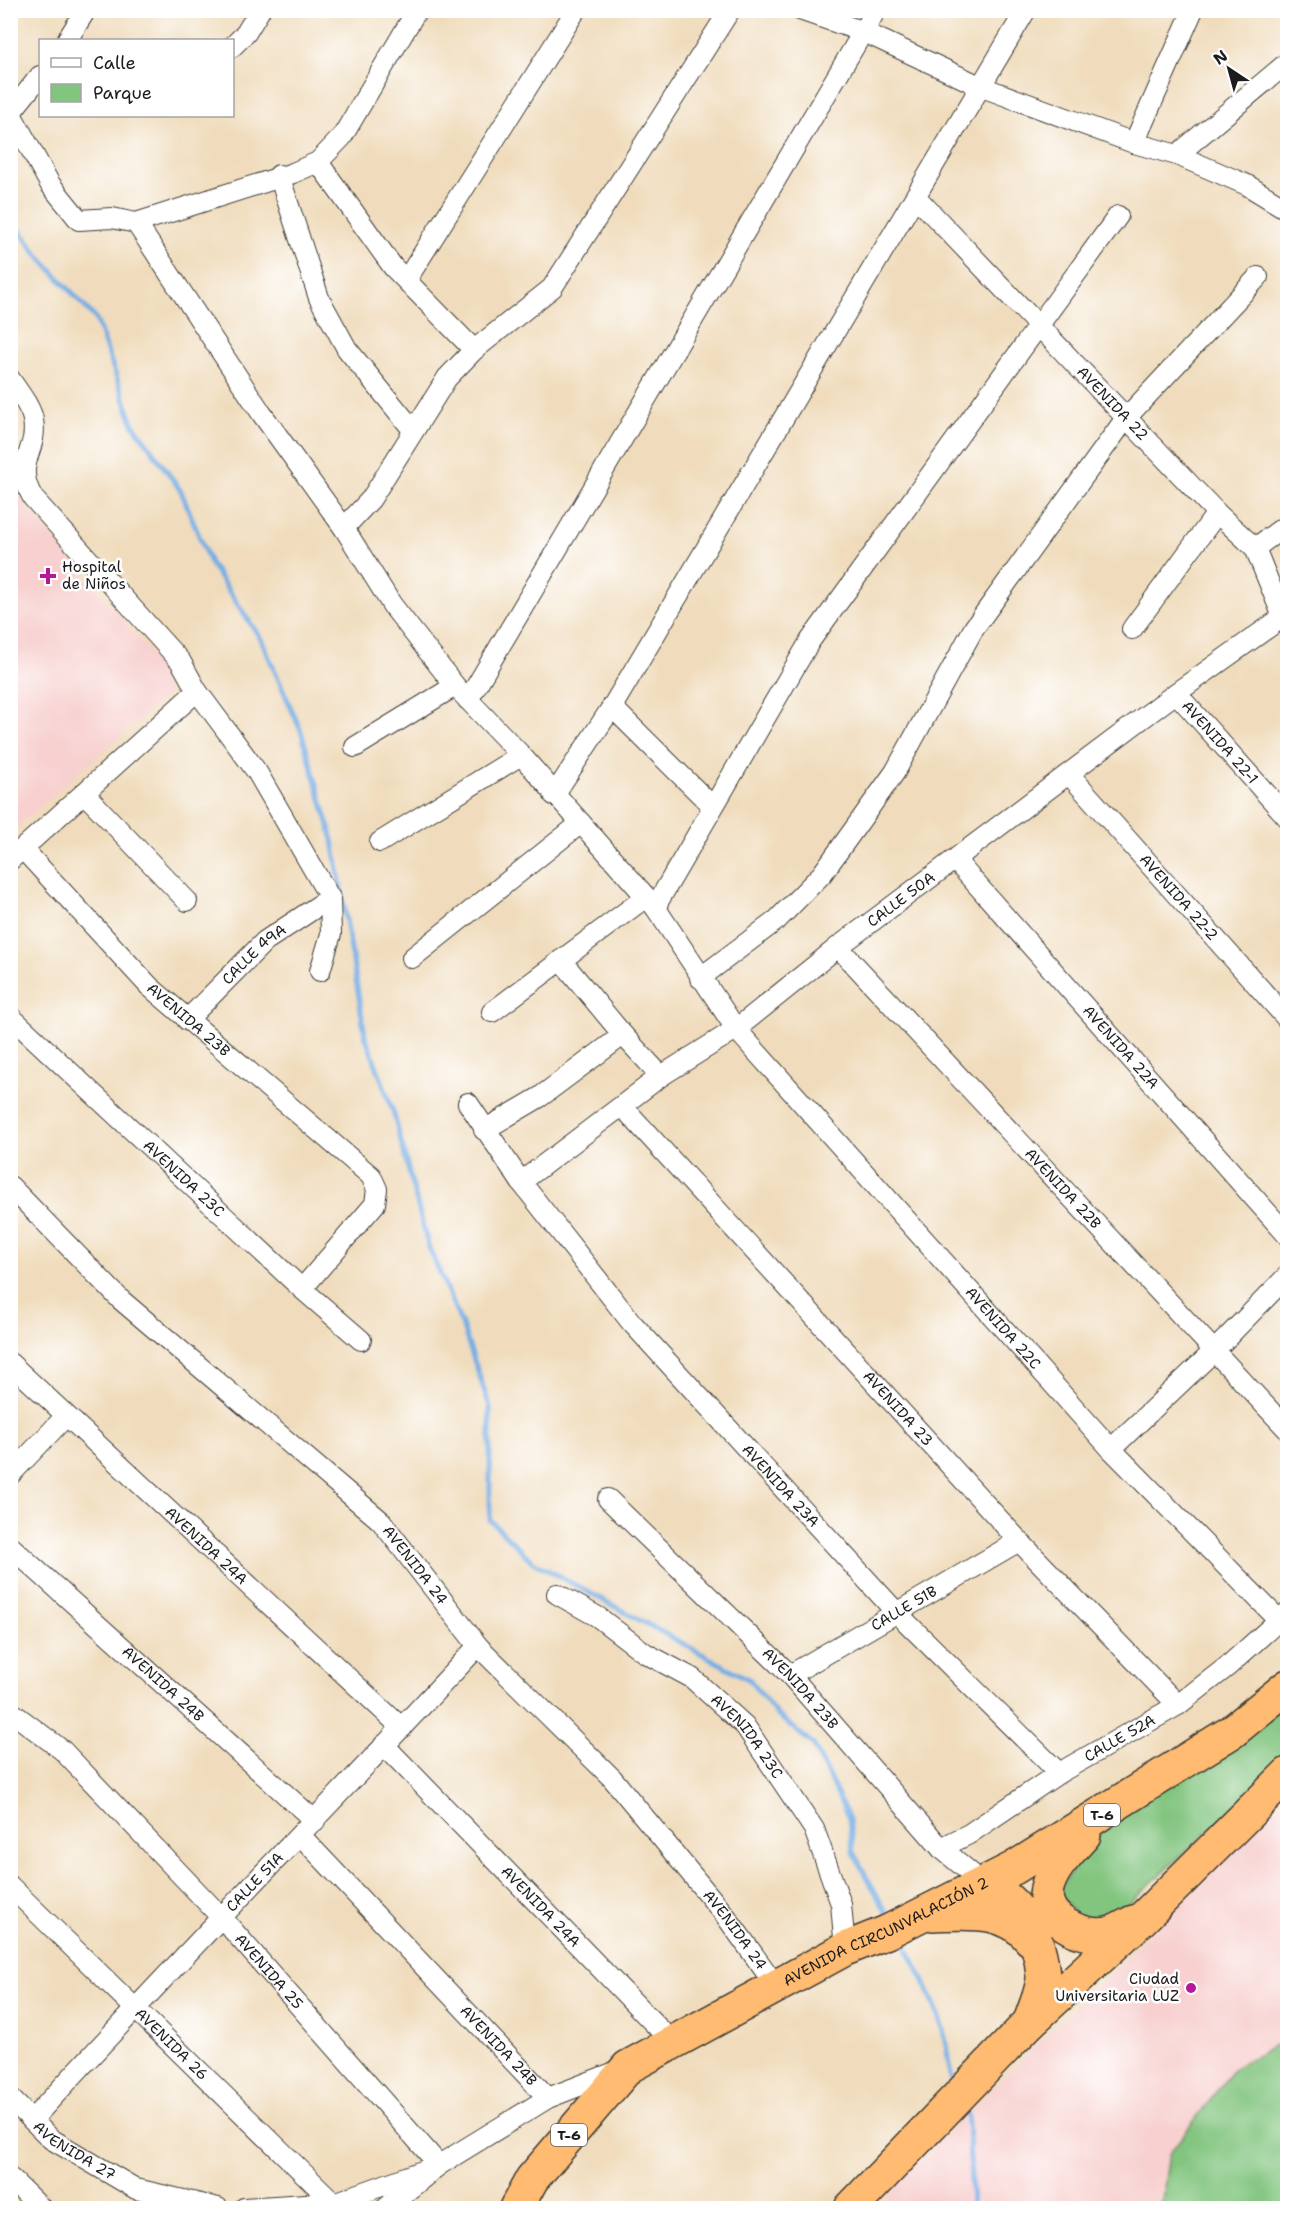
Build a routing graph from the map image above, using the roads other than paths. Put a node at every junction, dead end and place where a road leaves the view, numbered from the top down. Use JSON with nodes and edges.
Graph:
{"nodes":[{"id":1,"x":86,"y":10,"type":"edge"},
{"id":2,"x":260,"y":10,"type":"edge"},
{"id":3,"x":417,"y":10,"type":"edge"},
{"id":4,"x":576,"y":10,"type":"edge"},
{"id":5,"x":730,"y":10,"type":"edge"},
{"id":6,"x":800,"y":10,"type":"edge"},
{"id":7,"x":876,"y":10,"type":"edge"},
{"id":8,"x":1026,"y":10,"type":"edge"},
{"id":9,"x":1193,"y":10,"type":"edge"},
{"id":10,"x":864,"y":32,"type":"junction"},
{"id":11,"x":68,"y":39,"type":"edge"},
{"id":12,"x":234,"y":45,"type":"edge"},
{"id":13,"x":1287,"y":62,"type":"edge"},
{"id":14,"x":39,"y":77,"type":"edge"},
{"id":15,"x":982,"y":87,"type":"junction"},
{"id":16,"x":11,"y":112,"type":"edge"},
{"id":17,"x":1134,"y":143,"type":"junction"},
{"id":18,"x":1177,"y":155,"type":"junction"},
{"id":19,"x":318,"y":162,"type":"junction"},
{"id":20,"x":279,"y":175,"type":"junction"},
{"id":21,"x":916,"y":197,"type":"junction"},
{"id":22,"x":1287,"y":210,"type":"edge"},
{"id":23,"x":1118,"y":216,"type":"dead end"},
{"id":24,"x":136,"y":223,"type":"junction"},
{"id":25,"x":1258,"y":277,"type":"dead end"},
{"id":26,"x":407,"y":279,"type":"junction"},
{"id":27,"x":1038,"y":327,"type":"junction"},
{"id":28,"x":474,"y":350,"type":"junction"},
{"id":29,"x":10,"y":379,"type":"edge"},
{"id":30,"x":1126,"y":418,"type":"junction"},
{"id":31,"x":413,"y":430,"type":"junction"},
{"id":32,"x":1217,"y":513,"type":"junction"},
{"id":33,"x":1287,"y":524,"type":"edge"},
{"id":34,"x":345,"y":528,"type":"junction"},
{"id":35,"x":1255,"y":548,"type":"junction"},
{"id":36,"x":1285,"y":619,"type":"edge"},
{"id":37,"x":1132,"y":630,"type":"dead end"},
{"id":38,"x":197,"y":690,"type":"junction"},
{"id":39,"x":461,"y":693,"type":"junction"},
{"id":40,"x":1176,"y":693,"type":"junction"},
{"id":41,"x":612,"y":707,"type":"junction"},
{"id":42,"x":355,"y":747,"type":"dead end"},
{"id":43,"x":521,"y":755,"type":"junction"},
{"id":44,"x":1069,"y":774,"type":"junction"},
{"id":45,"x":84,"y":793,"type":"junction"},
{"id":46,"x":554,"y":795,"type":"junction"},
{"id":47,"x":712,"y":806,"type":"junction"},
{"id":48,"x":1287,"y":818,"type":"edge"},
{"id":49,"x":581,"y":823,"type":"junction"},
{"id":50,"x":380,"y":842,"type":"dead end"},
{"id":51,"x":16,"y":854,"type":"edge"},
{"id":52,"x":955,"y":860,"type":"junction"},
{"id":53,"x":330,"y":898,"type":"junction"},
{"id":54,"x":187,"y":901,"type":"dead end"},
{"id":55,"x":650,"y":902,"type":"junction"},
{"id":56,"x":838,"y":947,"type":"junction"},
{"id":57,"x":412,"y":958,"type":"dead end"},
{"id":58,"x":561,"y":960,"type":"junction"},
{"id":59,"x":320,"y":971,"type":"dead end"},
{"id":60,"x":700,"y":978,"type":"junction"},
{"id":61,"x":492,"y":1012,"type":"dead end"},
{"id":62,"x":10,"y":1016,"type":"edge"},
{"id":63,"x":187,"y":1020,"type":"junction"},
{"id":64,"x":1287,"y":1020,"type":"edge"},
{"id":65,"x":736,"y":1029,"type":"junction"},
{"id":66,"x":623,"y":1035,"type":"junction"},
{"id":67,"x":661,"y":1076,"type":"junction"},
{"id":68,"x":468,"y":1103,"type":"dead end"},
{"id":69,"x":623,"y":1107,"type":"junction"},
{"id":70,"x":484,"y":1130,"type":"junction"},
{"id":71,"x":522,"y":1182,"type":"junction"},
{"id":72,"x":10,"y":1186,"type":"edge"},
{"id":73,"x":1287,"y":1236,"type":"edge"},
{"id":74,"x":1287,"y":1275,"type":"edge"},
{"id":75,"x":302,"y":1289,"type":"junction"},
{"id":76,"x":361,"y":1340,"type":"dead end"},
{"id":77,"x":1214,"y":1351,"type":"junction"},
{"id":78,"x":10,"y":1363,"type":"edge"},
{"id":79,"x":65,"y":1417,"type":"junction"},
{"id":80,"x":1287,"y":1430,"type":"edge"},
{"id":81,"x":1111,"y":1449,"type":"junction"},
{"id":82,"x":10,"y":1475,"type":"edge"},
{"id":83,"x":608,"y":1499,"type":"dead end"},
{"id":84,"x":1019,"y":1541,"type":"junction"},
{"id":85,"x":10,"y":1546,"type":"edge"},
{"id":86,"x":557,"y":1594,"type":"dead end"},
{"id":87,"x":896,"y":1612,"type":"junction"},
{"id":88,"x":1283,"y":1616,"type":"edge"},
{"id":89,"x":478,"y":1646,"type":"junction"},
{"id":90,"x":790,"y":1675,"type":"junction"},
{"id":91,"x":1287,"y":1686,"type":"edge"},
{"id":92,"x":1178,"y":1705,"type":"junction"},
{"id":93,"x":10,"y":1712,"type":"edge"},
{"id":94,"x":402,"y":1728,"type":"junction"},
{"id":95,"x":384,"y":1745,"type":"junction"},
{"id":96,"x":1059,"y":1773,"type":"junction"},
{"id":97,"x":1287,"y":1774,"type":"edge"},
{"id":98,"x":1101,"y":1815,"type":"junction"},
{"id":99,"x":315,"y":1821,"type":"junction"},
{"id":100,"x":301,"y":1836,"type":"junction"},
{"id":101,"x":941,"y":1848,"type":"junction"},
{"id":102,"x":984,"y":1884,"type":"junction"},
{"id":103,"x":10,"y":1886,"type":"edge"},
{"id":104,"x":222,"y":1918,"type":"junction"},
{"id":105,"x":1143,"y":1918,"type":"junction"},
{"id":106,"x":904,"y":1924,"type":"junction"},
{"id":107,"x":844,"y":1949,"type":"junction"},
{"id":108,"x":1037,"y":1951,"type":"junction"},
{"id":109,"x":776,"y":1986,"type":"junction"},
{"id":110,"x":134,"y":2008,"type":"junction"},
{"id":111,"x":1029,"y":2023,"type":"junction"},
{"id":112,"x":672,"y":2042,"type":"junction"},
{"id":113,"x":628,"y":2067,"type":"junction"},
{"id":114,"x":10,"y":2098,"type":"edge"},
{"id":115,"x":548,"y":2098,"type":"junction"},
{"id":116,"x":32,"y":2120,"type":"junction"},
{"id":117,"x":439,"y":2165,"type":"junction"},
{"id":118,"x":10,"y":2178,"type":"edge"},
{"id":119,"x":333,"y":2202,"type":"junction"},
{"id":120,"x":41,"y":2208,"type":"edge"},
{"id":121,"x":218,"y":2208,"type":"edge"},
{"id":122,"x":244,"y":2208,"type":"edge"},
{"id":123,"x":386,"y":2208,"type":"edge"},
{"id":124,"x":516,"y":2208,"type":"edge"},
{"id":125,"x":851,"y":2208,"type":"edge"}],
"edges":[{"from":1,"to":11,"type":"street"},
{"from":2,"to":12,"type":"street"},
{"from":3,"to":19,"type":"street"},
{"from":4,"to":26,"type":"street"},
{"from":5,"to":28,"type":"street"},
{"from":6,"to":10,"type":"street"},
{"from":7,"to":10,"type":"street"},
{"from":8,"to":15,"type":"street"},
{"from":9,"to":17,"type":"street"},
{"from":10,"to":15,"type":"street"},
{"from":10,"to":39,"type":"street"},
{"from":13,"to":18,"type":"street"},
{"from":14,"to":16,"type":"street"},
{"from":15,"to":17,"type":"street"},
{"from":15,"to":21,"type":"street"},
{"from":16,"to":24,"type":"street"},
{"from":17,"to":18,"type":"street"},
{"from":18,"to":22,"type":"street"},
{"from":19,"to":20,"type":"street"},
{"from":19,"to":26,"type":"street"},
{"from":20,"to":24,"type":"street"},
{"from":20,"to":31,"type":"street"},
{"from":21,"to":27,"type":"street","name":"AVENIDA 22"},
{"from":21,"to":41,"type":"street"},
{"from":23,"to":27,"type":"street"},
{"from":24,"to":34,"type":"street","name":"AVENIDA 22C"},
{"from":25,"to":30,"type":"street"},
{"from":26,"to":28,"type":"street"},
{"from":27,"to":30,"type":"street","name":"AVENIDA 22"},
{"from":27,"to":47,"type":"street"},
{"from":28,"to":31,"type":"street"},
{"from":29,"to":38,"type":"street"},
{"from":30,"to":32,"type":"street","name":"AVENIDA 22"},
{"from":30,"to":60,"type":"street"},
{"from":31,"to":34,"type":"street"},
{"from":32,"to":35,"type":"street","name":"AVENIDA 22"},
{"from":32,"to":37,"type":"street"},
{"from":33,"to":35,"type":"street"},
{"from":34,"to":39,"type":"street","name":"AVENIDA 22C"},
{"from":35,"to":36,"type":"street","name":"AVENIDA 22"},
{"from":36,"to":40,"type":"street","name":"CALLE 50A"},
{"from":38,"to":45,"type":"street"},
{"from":38,"to":53,"type":"street"},
{"from":39,"to":42,"type":"street"},
{"from":39,"to":43,"type":"street","name":"AVENIDA 22C"},
{"from":40,"to":44,"type":"street","name":"CALLE 50A"},
{"from":40,"to":48,"type":"street","name":"AVENIDA 22-1"},
{"from":41,"to":46,"type":"street"},
{"from":41,"to":47,"type":"street"},
{"from":43,"to":46,"type":"street","name":"AVENIDA 22C"},
{"from":43,"to":50,"type":"street"},
{"from":44,"to":52,"type":"street","name":"CALLE 50A"},
{"from":44,"to":64,"type":"street","name":"AVENIDA 22-2"},
{"from":45,"to":51,"type":"street"},
{"from":45,"to":54,"type":"street"},
{"from":46,"to":49,"type":"street","name":"AVENIDA 22C"},
{"from":47,"to":55,"type":"street"},
{"from":49,"to":55,"type":"street","name":"AVENIDA 22C"},
{"from":49,"to":57,"type":"street"},
{"from":51,"to":63,"type":"street","name":"AVENIDA 23B"},
{"from":52,"to":56,"type":"street","name":"CALLE 50A"},
{"from":52,"to":73,"type":"street","name":"AVENIDA 22A"},
{"from":53,"to":59,"type":"street"},
{"from":53,"to":63,"type":"street","name":"CALLE 49A"},
{"from":55,"to":58,"type":"street"},
{"from":55,"to":60,"type":"street","name":"AVENIDA 22C"},
{"from":56,"to":65,"type":"street","name":"CALLE 50A"},
{"from":56,"to":77,"type":"street","name":"AVENIDA 22B"},
{"from":58,"to":61,"type":"street"},
{"from":58,"to":66,"type":"street"},
{"from":60,"to":65,"type":"street","name":"AVENIDA 22C"},
{"from":62,"to":75,"type":"street","name":"AVENIDA 23C"},
{"from":63,"to":75,"type":"street","name":"AVENIDA 23B"},
{"from":65,"to":67,"type":"street","name":"CALLE 50A"},
{"from":65,"to":81,"type":"street","name":"AVENIDA 22C"},
{"from":66,"to":67,"type":"street"},
{"from":66,"to":70,"type":"street"},
{"from":67,"to":69,"type":"street","name":"CALLE 50A"},
{"from":68,"to":70,"type":"street","name":"AVENIDA 23A"},
{"from":69,"to":71,"type":"street","name":"CALLE 50A"},
{"from":69,"to":84,"type":"street","name":"AVENIDA 23"},
{"from":70,"to":71,"type":"street","name":"AVENIDA 23A"},
{"from":71,"to":87,"type":"street","name":"AVENIDA 23A"},
{"from":72,"to":89,"type":"street","name":"AVENIDA 24"},
{"from":74,"to":77,"type":"street"},
{"from":75,"to":76,"type":"street","name":"AVENIDA 23C"},
{"from":77,"to":80,"type":"street","name":"AVENIDA 22B"},
{"from":77,"to":81,"type":"street"},
{"from":78,"to":79,"type":"street","name":"AVENIDA 24A"},
{"from":79,"to":82,"type":"street"},
{"from":79,"to":94,"type":"street","name":"AVENIDA 24A"},
{"from":81,"to":88,"type":"street","name":"AVENIDA 22C"},
{"from":83,"to":90,"type":"street","name":"AVENIDA 23B"},
{"from":84,"to":87,"type":"street","name":"CALLE 51B"},
{"from":84,"to":92,"type":"street","name":"AVENIDA 23"},
{"from":85,"to":99,"type":"street","name":"AVENIDA 24B"},
{"from":86,"to":107,"type":"street","name":"AVENIDA 23C"},
{"from":87,"to":90,"type":"street","name":"CALLE 51B"},
{"from":87,"to":96,"type":"street","name":"AVENIDA 23A"},
{"from":88,"to":92,"type":"street","name":"CALLE 52A"},
{"from":89,"to":94,"type":"street","name":"CALLE 51A"},
{"from":89,"to":109,"type":"street","name":"AVENIDA 24"},
{"from":90,"to":101,"type":"street","name":"AVENIDA 23B"},
{"from":91,"to":98,"type":"highway","name":"AVENIDA CIRCUNVALACIÓN 2","number":"T-6"},
{"from":92,"to":96,"type":"street","name":"CALLE 52A"},
{"from":93,"to":104,"type":"street","name":"AVENIDA 25"},
{"from":94,"to":95,"type":"street","name":"CALLE 51A"},
{"from":95,"to":99,"type":"street","name":"CALLE 51A"},
{"from":95,"to":112,"type":"street","name":"AVENIDA 24A"},
{"from":96,"to":101,"type":"street","name":"CALLE 52A"},
{"from":97,"to":105,"type":"highway","number":"T-6"},
{"from":98,"to":102,"type":"highway","name":"AVENIDA CIRCUNVALACIÓN 2","number":"T-6"},
{"from":98,"to":105,"type":"highway","number":"T-6"},
{"from":99,"to":100,"type":"street","name":"CALLE 51A"},
{"from":100,"to":104,"type":"street","name":"CALLE 51A"},
{"from":100,"to":115,"type":"street","name":"AVENIDA 24B"},
{"from":101,"to":102,"type":"street","name":"AVENIDA 23B"},
{"from":102,"to":106,"type":"highway","name":"AVENIDA CIRCUNVALACIÓN 2","number":"T-6"},
{"from":102,"to":108,"type":"highway","number":"T-6"},
{"from":103,"to":110,"type":"street","name":"AVENIDA 26"},
{"from":104,"to":110,"type":"street","name":"CALLE 51A"},
{"from":104,"to":117,"type":"street","name":"AVENIDA 25"},
{"from":105,"to":111,"type":"highway","number":"T-6"},
{"from":106,"to":107,"type":"highway","name":"AVENIDA CIRCUNVALACIÓN 2","number":"T-6"},
{"from":106,"to":108,"type":"highway"},
{"from":107,"to":109,"type":"highway","name":"AVENIDA CIRCUNVALACIÓN 2","number":"T-6"},
{"from":108,"to":111,"type":"highway","number":"T-6"},
{"from":109,"to":112,"type":"highway","name":"AVENIDA CIRCUNVALACIÓN 2","number":"T-6"},
{"from":110,"to":116,"type":"street","name":"CALLE 51A"},
{"from":110,"to":119,"type":"street","name":"AVENIDA 26"},
{"from":111,"to":125,"type":"highway","number":"T-6"},
{"from":112,"to":113,"type":"highway","name":"AVENIDA CIRCUNVALACIÓN 2","number":"T-6"},
{"from":113,"to":115,"type":"street"},
{"from":113,"to":124,"type":"highway","name":"AVENIDA CIRCUNVALACIÓN 2","number":"T-6"},
{"from":114,"to":116,"type":"street","name":"AVENIDA 27"},
{"from":115,"to":117,"type":"street"},
{"from":116,"to":121,"type":"street","name":"AVENIDA 27"},
{"from":117,"to":119,"type":"street"},
{"from":117,"to":123,"type":"street"},
{"from":118,"to":120,"type":"street"},
{"from":119,"to":122,"type":"street"}]}
